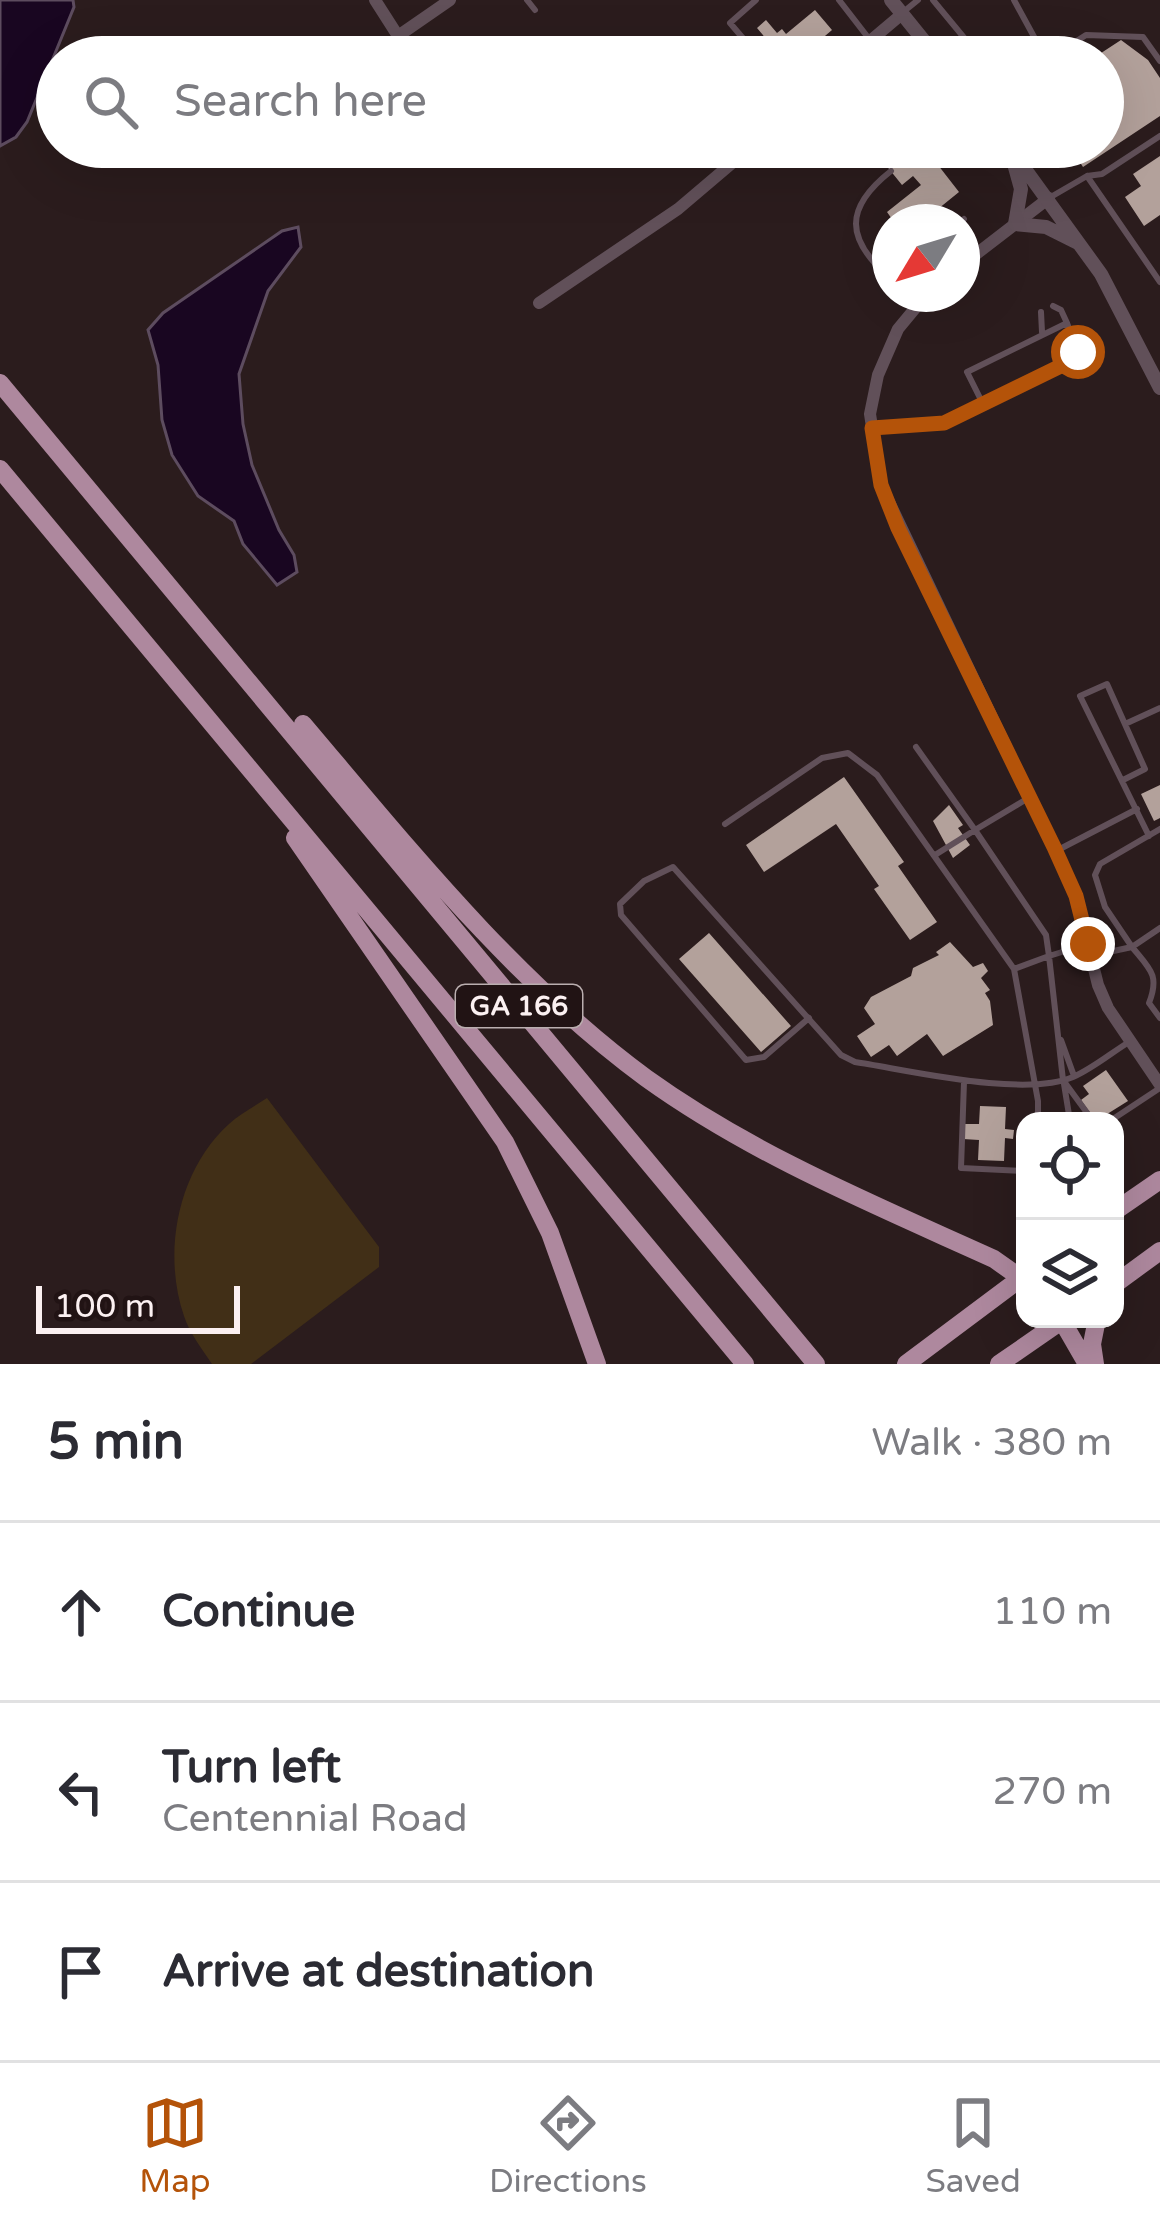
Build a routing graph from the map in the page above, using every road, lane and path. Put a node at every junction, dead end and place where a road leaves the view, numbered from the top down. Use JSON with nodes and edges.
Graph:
{"nodes":[{"id":1,"x":375,"y":0,"type":"edge"},
{"id":2,"x":450,"y":0,"type":"edge"},
{"id":3,"x":526,"y":0,"type":"edge"},
{"id":4,"x":756,"y":0,"type":"edge"},
{"id":5,"x":839,"y":0,"type":"edge"},
{"id":6,"x":890,"y":0,"type":"edge"},
{"id":7,"x":918,"y":0,"type":"edge"},
{"id":8,"x":933,"y":0,"type":"edge"},
{"id":9,"x":1014,"y":0,"type":"edge"},
{"id":10,"x":535,"y":10,"type":"dead end"},
{"id":11,"x":902,"y":14,"type":"junction"},
{"id":12,"x":398,"y":36,"type":"edge"},
{"id":13,"x":404,"y":36,"type":"edge"},
{"id":14,"x":741,"y":36,"type":"edge"},
{"id":15,"x":867,"y":36,"type":"edge"},
{"id":16,"x":875,"y":36,"type":"edge"},
{"id":17,"x":920,"y":36,"type":"edge"},
{"id":18,"x":963,"y":36,"type":"edge"},
{"id":19,"x":1035,"y":36,"type":"edge"},
{"id":20,"x":1083,"y":36,"type":"edge"},
{"id":21,"x":1124,"y":36,"type":"edge"},
{"id":22,"x":1124,"y":36,"type":"edge"},
{"id":23,"x":1160,"y":61,"type":"edge"},
{"id":24,"x":1160,"y":136,"type":"edge"},
{"id":25,"x":1124,"y":160,"type":"edge"},
{"id":26,"x":727,"y":168,"type":"edge"},
{"id":27,"x":1015,"y":168,"type":"edge"},
{"id":28,"x":1026,"y":168,"type":"edge"},
{"id":29,"x":1111,"y":168,"type":"edge"},
{"id":30,"x":891,"y":171,"type":"dead end"},
{"id":31,"x":1087,"y":176,"type":"junction"},
{"id":32,"x":1049,"y":197,"type":"junction"},
{"id":33,"x":1015,"y":224,"type":"junction"},
{"id":34,"x":1082,"y":245,"type":"junction"},
{"id":35,"x":980,"y":251,"type":"edge"},
{"id":36,"x":872,"y":261,"type":"edge"},
{"id":37,"x":1160,"y":282,"type":"edge"},
{"id":38,"x":539,"y":303,"type":"dead end"},
{"id":39,"x":1053,"y":306,"type":"dead end"},
{"id":40,"x":909,"y":312,"type":"edge"},
{"id":41,"x":1041,"y":312,"type":"dead end"},
{"id":42,"x":1066,"y":323,"type":"junction"},
{"id":43,"x":1042,"y":333,"type":"junction"},
{"id":44,"x":0,"y":383,"type":"edge"},
{"id":45,"x":1160,"y":388,"type":"edge"},
{"id":46,"x":983,"y":404,"type":"junction"},
{"id":47,"x":872,"y":428,"type":"junction"},
{"id":48,"x":0,"y":469,"type":"edge"},
{"id":49,"x":224,"y":648,"type":"junction"},
{"id":50,"x":1160,"y":708,"type":"edge"},
{"id":51,"x":1125,"y":724,"type":"junction"},
{"id":52,"x":916,"y":747,"type":"dead end"},
{"id":53,"x":253,"y":773,"type":"junction"},
{"id":54,"x":1123,"y":780,"type":"junction"},
{"id":55,"x":1030,"y":797,"type":"junction"},
{"id":56,"x":1136,"y":809,"type":"junction"},
{"id":57,"x":725,"y":824,"type":"dead end"},
{"id":58,"x":1160,"y":829,"type":"edge"},
{"id":59,"x":975,"y":830,"type":"junction"},
{"id":60,"x":1149,"y":836,"type":"junction"},
{"id":61,"x":1056,"y":851,"type":"junction"},
{"id":62,"x":934,"y":855,"type":"junction"},
{"id":63,"x":1160,"y":928,"type":"edge"},
{"id":64,"x":1132,"y":947,"type":"junction"},
{"id":65,"x":1089,"y":950,"type":"junction"},
{"id":66,"x":1049,"y":956,"type":"junction"},
{"id":67,"x":1014,"y":969,"type":"junction"},
{"id":68,"x":809,"y":1018,"type":"junction"},
{"id":69,"x":1160,"y":1018,"type":"edge"},
{"id":70,"x":1061,"y":1040,"type":"junction"},
{"id":71,"x":1129,"y":1042,"type":"junction"},
{"id":72,"x":1074,"y":1077,"type":"junction"},
{"id":73,"x":1063,"y":1080,"type":"junction"},
{"id":74,"x":964,"y":1082,"type":"junction"},
{"id":75,"x":1035,"y":1083,"type":"junction"},
{"id":76,"x":1160,"y":1086,"type":"edge"},
{"id":77,"x":1037,"y":1112,"type":"edge"},
{"id":78,"x":1068,"y":1112,"type":"edge"},
{"id":79,"x":1086,"y":1112,"type":"edge"},
{"id":80,"x":1123,"y":1112,"type":"edge"},
{"id":81,"x":1016,"y":1171,"type":"edge"},
{"id":82,"x":1160,"y":1180,"type":"edge"},
{"id":83,"x":1124,"y":1205,"type":"edge"},
{"id":84,"x":1160,"y":1251,"type":"edge"},
{"id":85,"x":1016,"y":1273,"type":"edge"},
{"id":86,"x":1124,"y":1280,"type":"edge"},
{"id":87,"x":1016,"y":1284,"type":"edge"},
{"id":88,"x":1051,"y":1328,"type":"edge"},
{"id":89,"x":1067,"y":1328,"type":"edge"},
{"id":90,"x":1095,"y":1328,"type":"edge"},
{"id":91,"x":597,"y":1364,"type":"edge"},
{"id":92,"x":745,"y":1364,"type":"edge"},
{"id":93,"x":816,"y":1364,"type":"edge"},
{"id":94,"x":906,"y":1364,"type":"edge"},
{"id":95,"x":999,"y":1364,"type":"edge"},
{"id":96,"x":1091,"y":1364,"type":"edge"}],
"edges":[{"from":1,"to":12,"type":"street"},
{"from":2,"to":13,"type":"street"},
{"from":3,"to":10,"type":"lane"},
{"from":4,"to":14,"type":"lane"},
{"from":5,"to":15,"type":"lane"},
{"from":6,"to":11,"type":"street"},
{"from":7,"to":11,"type":"lane"},
{"from":8,"to":18,"type":"lane"},
{"from":9,"to":19,"type":"lane"},
{"from":11,"to":16,"type":"street"},
{"from":11,"to":17,"type":"street"},
{"from":20,"to":22,"type":"lane"},
{"from":21,"to":23,"type":"lane"},
{"from":24,"to":25,"type":"lane"},
{"from":26,"to":38,"type":"street"},
{"from":27,"to":33,"type":"street"},
{"from":28,"to":32,"type":"street"},
{"from":29,"to":31,"type":"lane"},
{"from":30,"to":36,"type":"lane"},
{"from":31,"to":32,"type":"lane"},
{"from":31,"to":37,"type":"lane"},
{"from":32,"to":33,"type":"street"},
{"from":32,"to":34,"type":"street"},
{"from":33,"to":34,"type":"street"},
{"from":33,"to":35,"type":"street"},
{"from":34,"to":45,"type":"street"},
{"from":39,"to":42,"type":"lane"},
{"from":40,"to":47,"type":"street"},
{"from":41,"to":43,"type":"lane"},
{"from":42,"to":43,"type":"lane"},
{"from":42,"to":46,"type":"lane"},
{"from":43,"to":46,"type":"lane"},
{"from":44,"to":49,"type":"highway"},
{"from":46,"to":47,"type":"lane"},
{"from":47,"to":55,"type":"street"},
{"from":48,"to":53,"type":"highway"},
{"from":49,"to":85,"type":"highway"},
{"from":49,"to":93,"type":"highway","number":"GA 166"},
{"from":50,"to":51,"type":"lane"},
{"from":51,"to":54,"type":"lane"},
{"from":51,"to":54,"type":"lane"},
{"from":52,"to":59,"type":"lane"},
{"from":53,"to":91,"type":"highway"},
{"from":53,"to":92,"type":"highway","number":"GA 166"},
{"from":54,"to":56,"type":"lane"},
{"from":55,"to":59,"type":"lane"},
{"from":55,"to":61,"type":"street"},
{"from":56,"to":60,"type":"lane"},
{"from":56,"to":61,"type":"lane"},
{"from":57,"to":62,"type":"lane"},
{"from":58,"to":60,"type":"lane"},
{"from":59,"to":62,"type":"lane"},
{"from":59,"to":66,"type":"lane"},
{"from":60,"to":64,"type":"lane"},
{"from":61,"to":65,"type":"street"},
{"from":62,"to":67,"type":"lane"},
{"from":63,"to":64,"type":"lane"},
{"from":64,"to":65,"type":"lane"},
{"from":64,"to":69,"type":"lane"},
{"from":65,"to":66,"type":"lane"},
{"from":65,"to":71,"type":"street"},
{"from":66,"to":67,"type":"lane"},
{"from":66,"to":70,"type":"lane"},
{"from":67,"to":75,"type":"lane"},
{"from":68,"to":68,"type":"lane"},
{"from":68,"to":74,"type":"lane"},
{"from":70,"to":72,"type":"lane"},
{"from":70,"to":73,"type":"lane"},
{"from":71,"to":72,"type":"lane"},
{"from":71,"to":76,"type":"street"},
{"from":72,"to":73,"type":"lane"},
{"from":73,"to":75,"type":"lane"},
{"from":73,"to":78,"type":"lane"},
{"from":73,"to":79,"type":"lane"},
{"from":74,"to":75,"type":"lane"},
{"from":74,"to":81,"type":"lane"},
{"from":75,"to":77,"type":"lane"},
{"from":76,"to":80,"type":"lane"},
{"from":82,"to":83,"type":"highway"},
{"from":84,"to":86,"type":"highway"},
{"from":87,"to":94,"type":"highway"},
{"from":88,"to":95,"type":"highway"},
{"from":89,"to":96,"type":"highway"},
{"from":90,"to":96,"type":"highway"}]}
